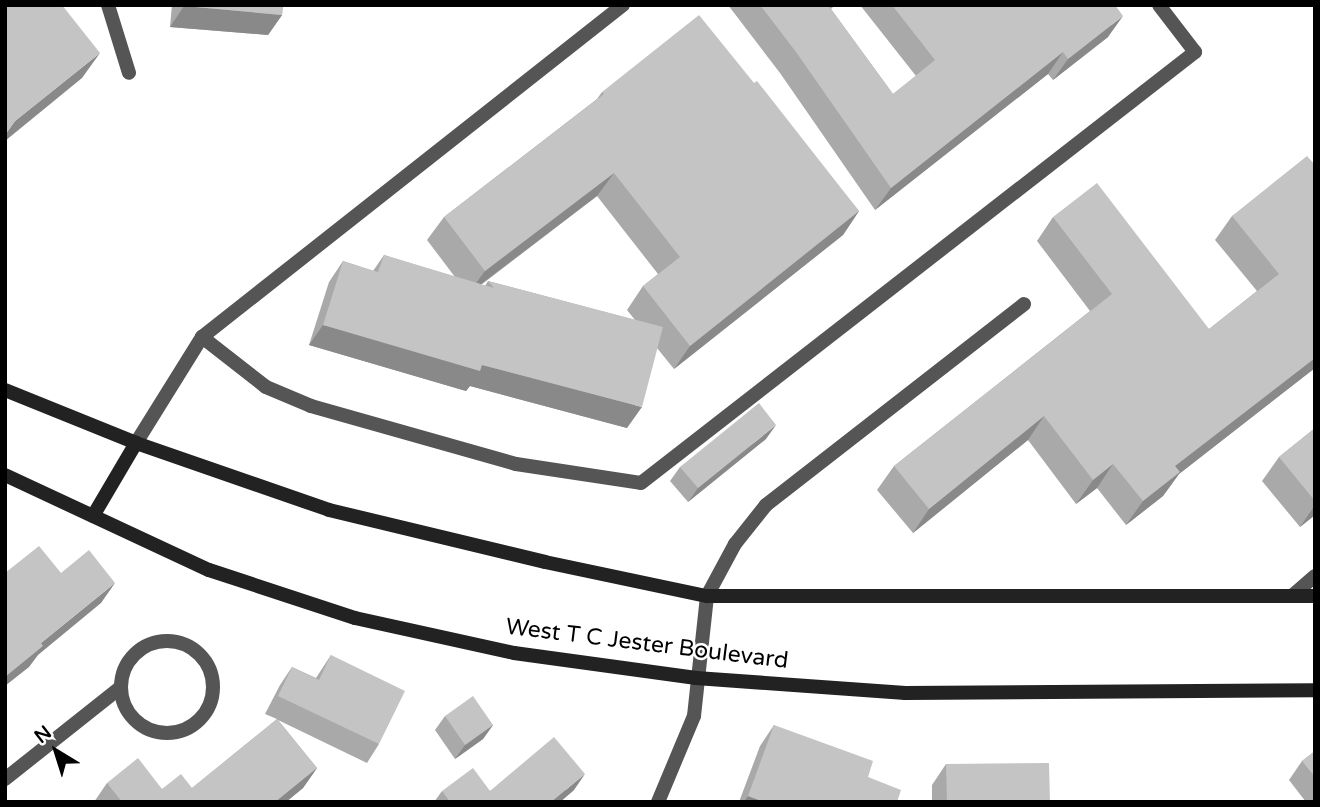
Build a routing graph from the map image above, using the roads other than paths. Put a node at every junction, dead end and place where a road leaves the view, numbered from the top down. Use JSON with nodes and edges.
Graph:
{"nodes":[{"id":1,"x":108,"y":5,"type":"edge"},
{"id":2,"x":623,"y":5,"type":"edge"},
{"id":3,"x":1160,"y":5,"type":"edge"},
{"id":4,"x":129,"y":73,"type":"dead end"},
{"id":5,"x":1024,"y":304,"type":"dead end"},
{"id":6,"x":202,"y":337,"type":"junction"},
{"id":7,"x":5,"y":390,"type":"edge"},
{"id":8,"x":136,"y":443,"type":"junction"},
{"id":9,"x":5,"y":475,"type":"edge"},
{"id":10,"x":93,"y":516,"type":"junction"},
{"id":11,"x":1315,"y":576,"type":"edge"},
{"id":12,"x":707,"y":596,"type":"junction"},
{"id":13,"x":1293,"y":596,"type":"junction"},
{"id":14,"x":1315,"y":596,"type":"edge"},
{"id":15,"x":696,"y":678,"type":"junction"},
{"id":16,"x":121,"y":687,"type":"junction"},
{"id":17,"x":1315,"y":690,"type":"edge"},
{"id":18,"x":5,"y":779,"type":"edge"},
{"id":19,"x":658,"y":802,"type":"edge"}],
"edges":[{"from":1,"to":4,"type":"street"},
{"from":2,"to":6,"type":"street"},
{"from":3,"to":6,"type":"street"},
{"from":5,"to":12,"type":"street"},
{"from":6,"to":8,"type":"street"},
{"from":7,"to":8,"type":"main road"},
{"from":8,"to":10,"type":"main road"},
{"from":8,"to":12,"type":"main road"},
{"from":9,"to":10,"type":"main road","name":"West T C Jester Boulevard"},
{"from":10,"to":15,"type":"main road","name":"West T C Jester Boulevard"},
{"from":11,"to":13,"type":"street"},
{"from":12,"to":13,"type":"main road"},
{"from":12,"to":15,"type":"street"},
{"from":13,"to":14,"type":"main road"},
{"from":15,"to":17,"type":"main road","name":"West T C Jester Boulevard"},
{"from":15,"to":19,"type":"street"},
{"from":16,"to":16,"type":"street"},
{"from":16,"to":18,"type":"street"}]}
